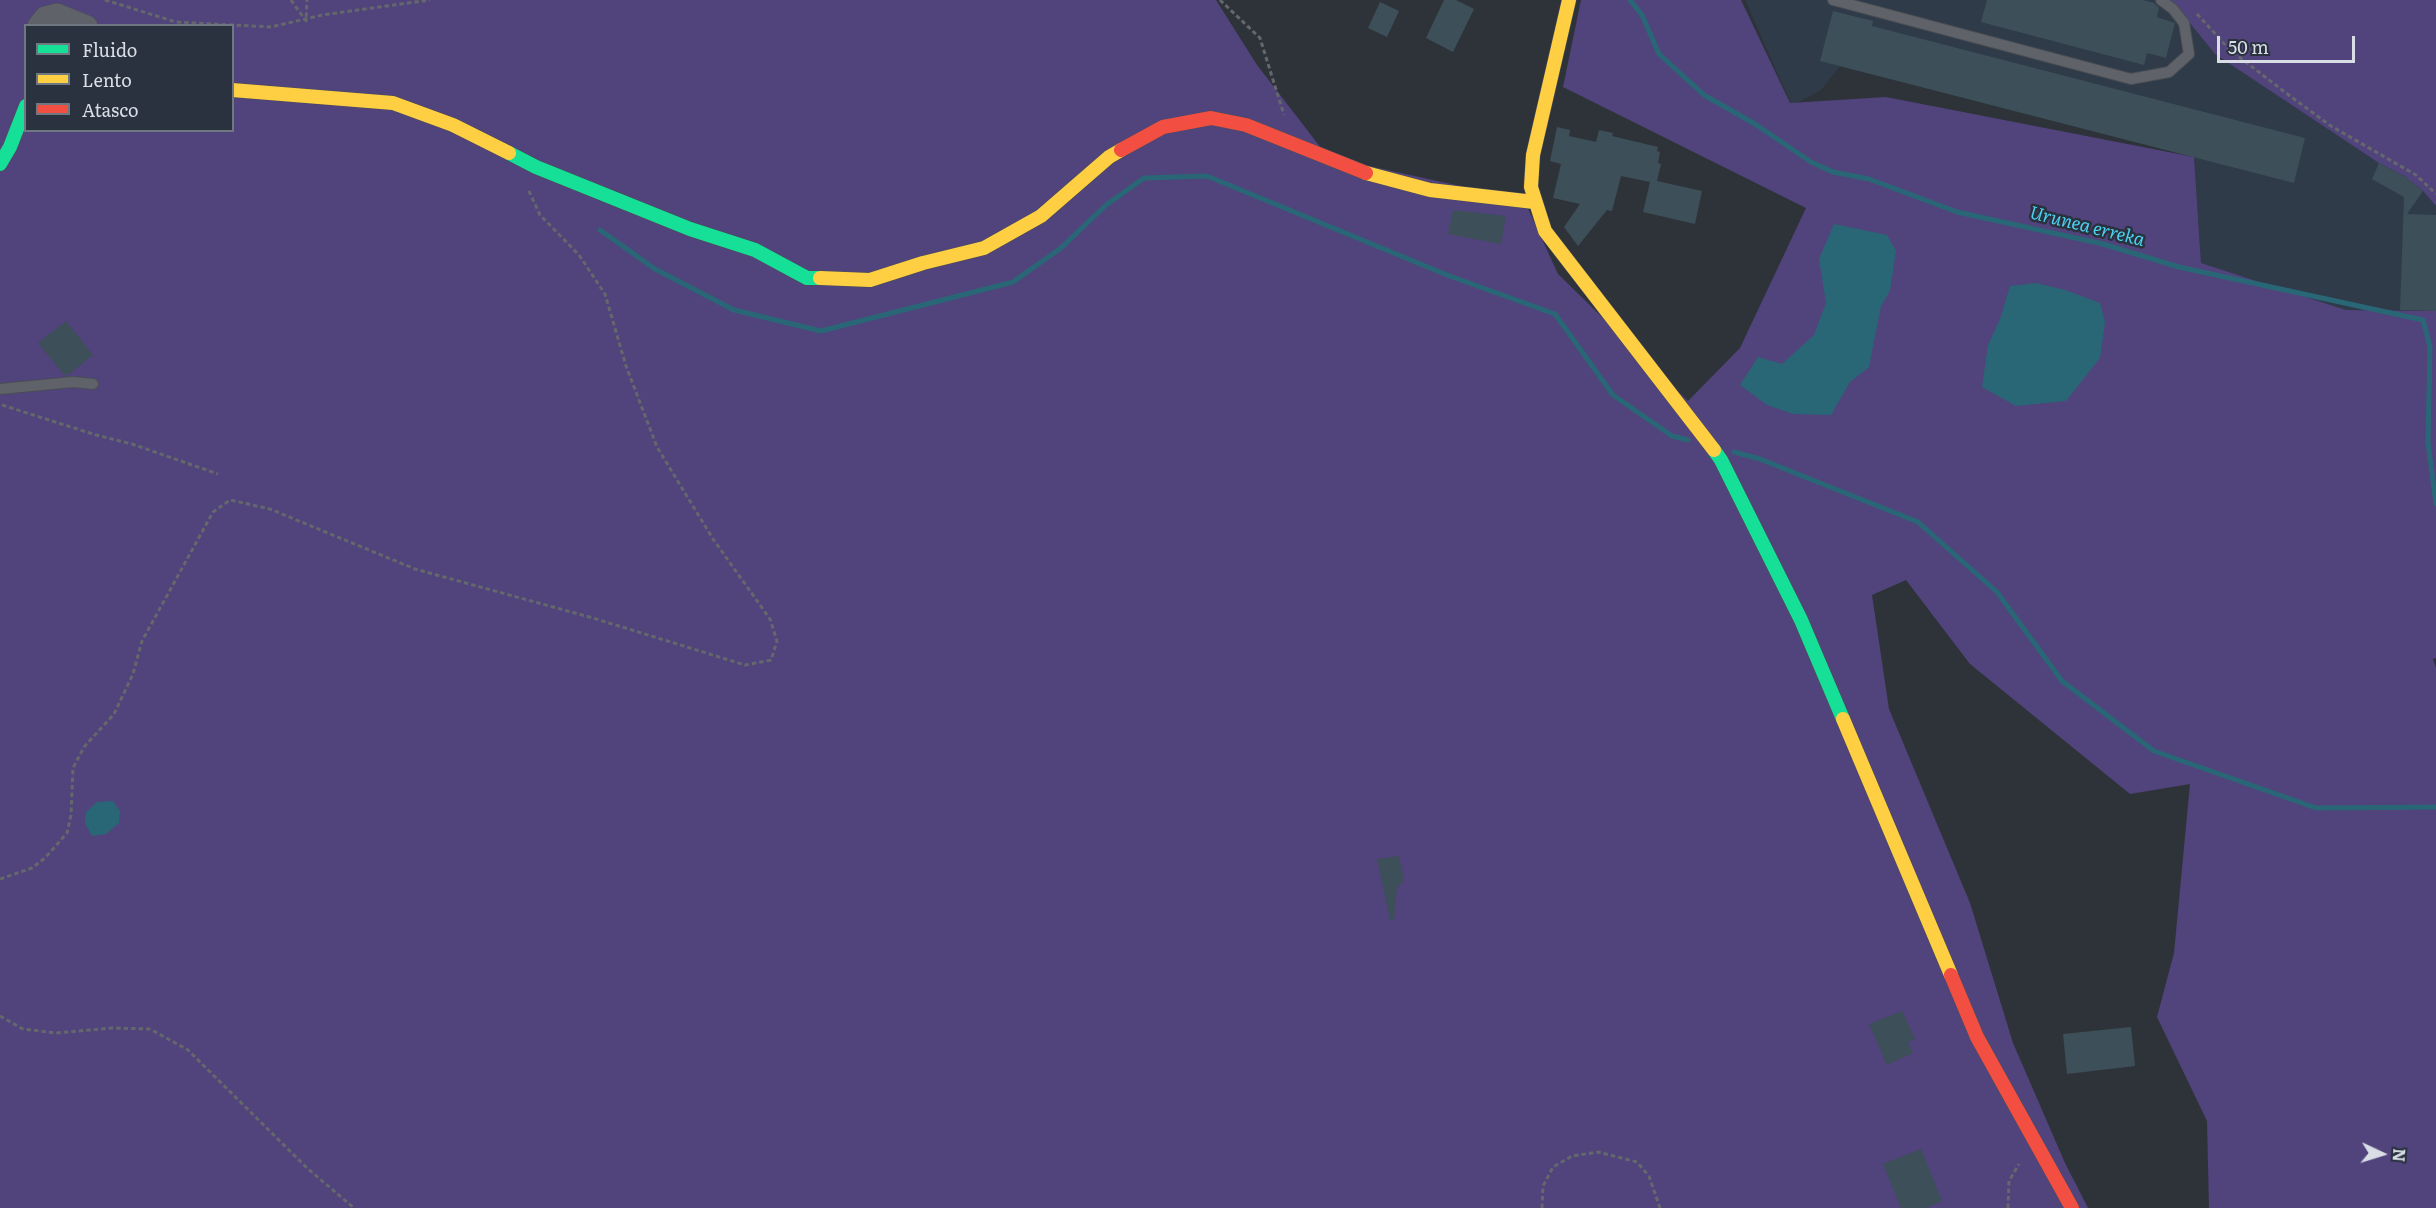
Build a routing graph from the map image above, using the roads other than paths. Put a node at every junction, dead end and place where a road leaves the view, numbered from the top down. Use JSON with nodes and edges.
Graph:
{"nodes":[{"id":1,"x":1569,"y":0,"type":"edge"},
{"id":2,"x":1833,"y":0,"type":"edge"},
{"id":3,"x":2161,"y":0,"type":"edge"},
{"id":4,"x":40,"y":24,"type":"edge"},
{"id":5,"x":82,"y":24,"type":"edge"},
{"id":6,"x":234,"y":90,"type":"edge"},
{"id":7,"x":24,"y":111,"type":"edge"},
{"id":8,"x":0,"y":164,"type":"edge"},
{"id":9,"x":1534,"y":202,"type":"junction"},
{"id":10,"x":93,"y":384,"type":"dead end"},
{"id":11,"x":0,"y":389,"type":"edge"},
{"id":12,"x":2072,"y":1208,"type":"edge"}],
"edges":[{"from":1,"to":9,"type":"street"},
{"from":2,"to":3,"type":"lane"},
{"from":4,"to":5,"type":"street"},
{"from":6,"to":9,"type":"street"},
{"from":7,"to":8,"type":"street"},
{"from":9,"to":12,"type":"street"},
{"from":10,"to":11,"type":"lane"}]}
